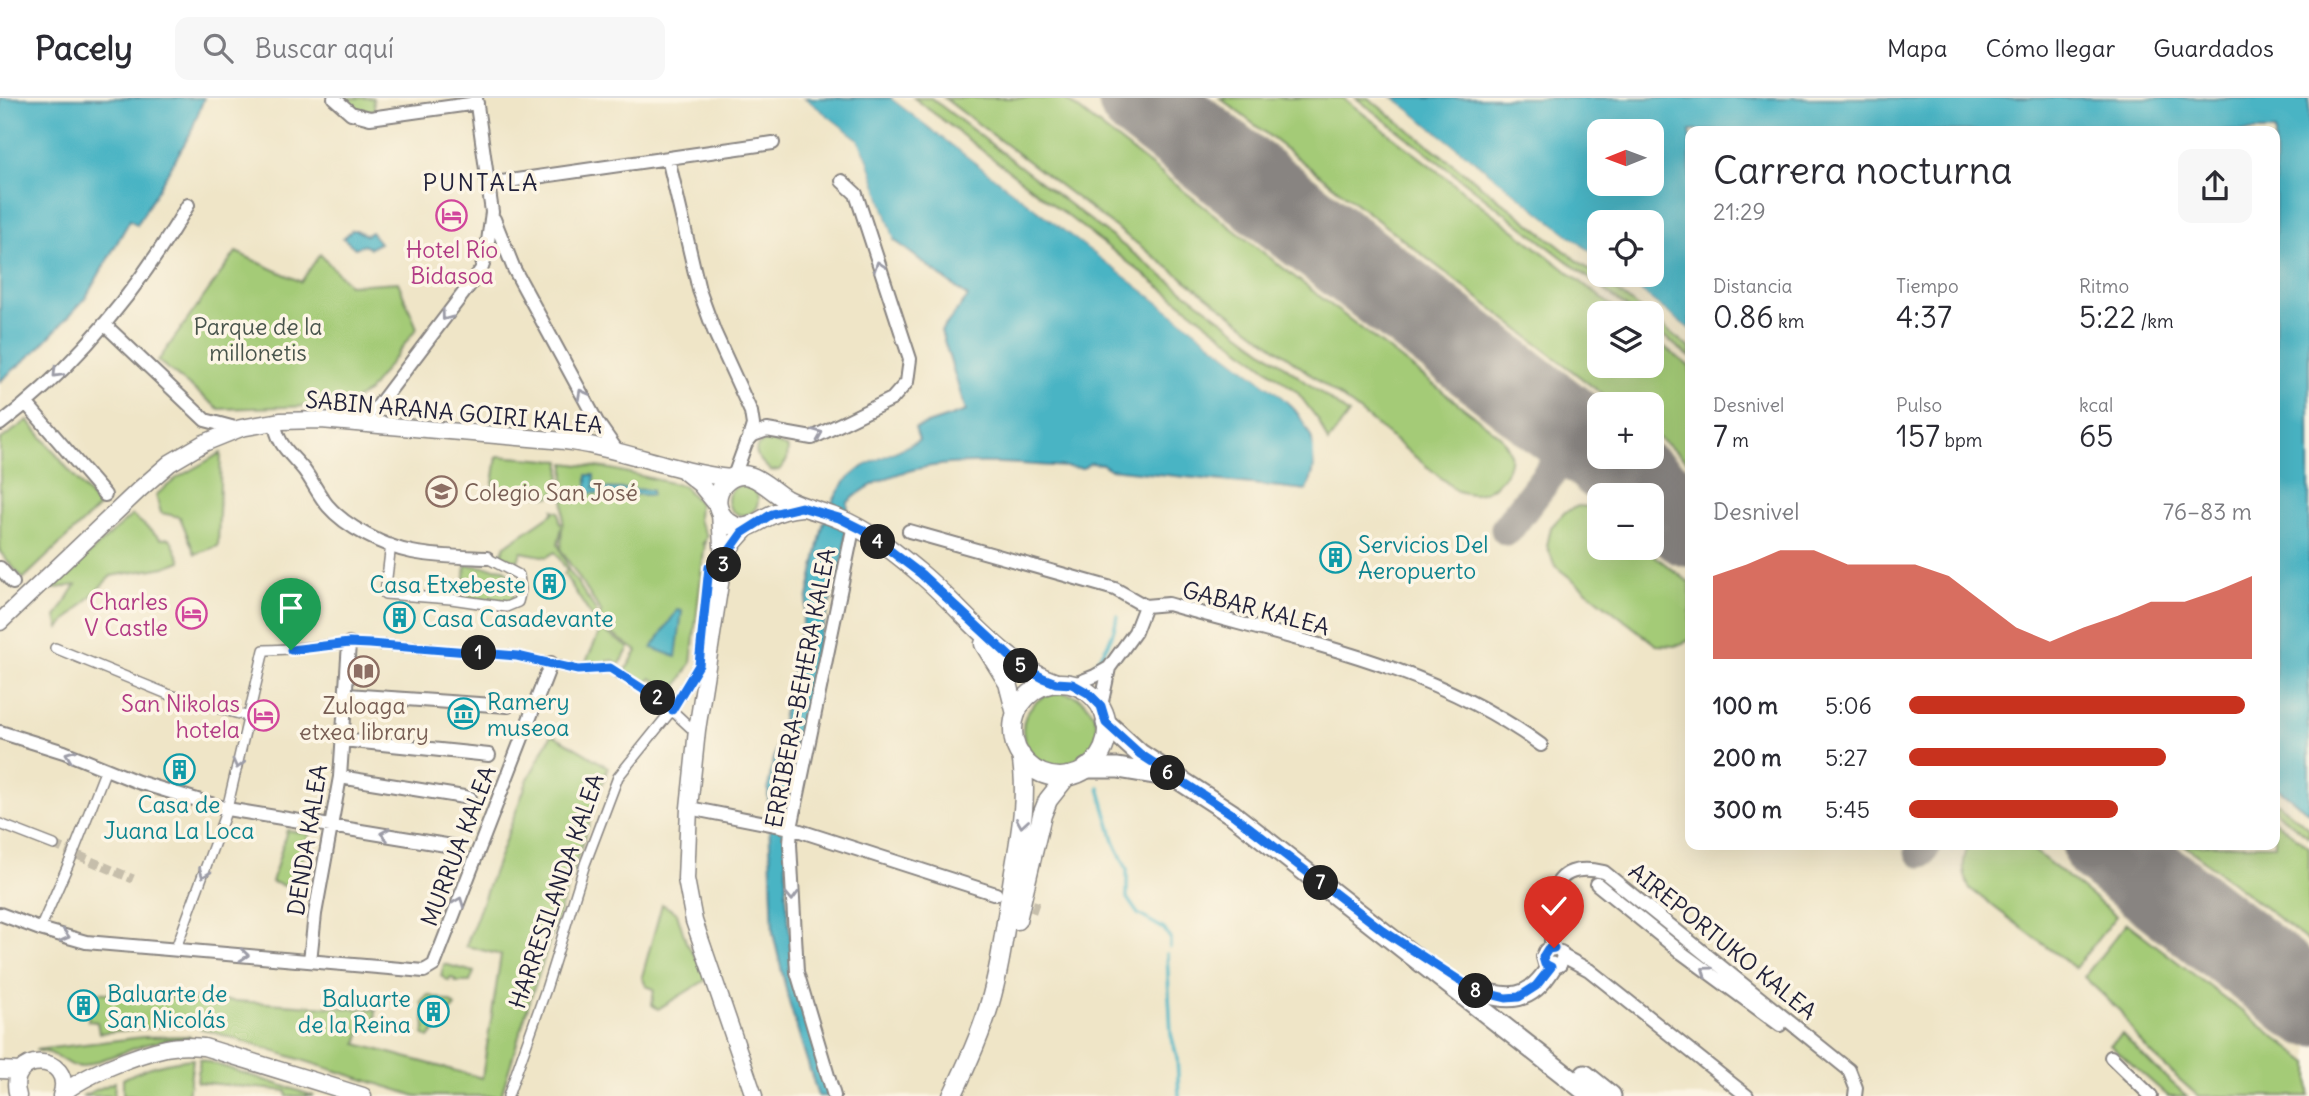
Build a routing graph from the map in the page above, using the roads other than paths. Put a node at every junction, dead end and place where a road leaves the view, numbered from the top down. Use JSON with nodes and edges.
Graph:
{"nodes":[{"id":1,"x":334,"y":98,"type":"edge"},
{"id":2,"x":476,"y":101,"type":"edge"},
{"id":3,"x":773,"y":143,"type":"dead end"},
{"id":4,"x":668,"y":158,"type":"junction"},
{"id":5,"x":842,"y":181,"type":"dead end"},
{"id":6,"x":488,"y":184,"type":"junction"},
{"id":7,"x":188,"y":205,"type":"dead end"},
{"id":8,"x":492,"y":212,"type":"junction"},
{"id":9,"x":514,"y":269,"type":"junction"},
{"id":10,"x":481,"y":271,"type":"junction"},
{"id":11,"x":104,"y":324,"type":"junction"},
{"id":12,"x":26,"y":403,"type":"junction"},
{"id":13,"x":275,"y":421,"type":"junction"},
{"id":14,"x":348,"y":422,"type":"junction"},
{"id":15,"x":0,"y":424,"type":"edge"},
{"id":16,"x":239,"y":429,"type":"junction"},
{"id":17,"x":748,"y":440,"type":"junction"},
{"id":18,"x":618,"y":452,"type":"junction"},
{"id":19,"x":680,"y":469,"type":"junction"},
{"id":20,"x":732,"y":477,"type":"junction"},
{"id":21,"x":759,"y":481,"type":"junction"},
{"id":22,"x":105,"y":495,"type":"dead end"},
{"id":23,"x":801,"y":507,"type":"junction"},
{"id":24,"x":719,"y":509,"type":"junction"},
{"id":25,"x":756,"y":523,"type":"junction"},
{"id":26,"x":909,"y":531,"type":"dead end"},
{"id":27,"x":857,"y":532,"type":"junction"},
{"id":28,"x":391,"y":544,"type":"junction"},
{"id":29,"x":487,"y":558,"type":"joint"},
{"id":30,"x":0,"y":568,"type":"edge"},
{"id":31,"x":722,"y":571,"type":"junction"},
{"id":32,"x":13,"y":583,"type":"dead end"},
{"id":33,"x":954,"y":605,"type":"junction"},
{"id":34,"x":1145,"y":606,"type":"junction"},
{"id":35,"x":0,"y":622,"type":"edge"},
{"id":36,"x":349,"y":643,"type":"junction"},
{"id":37,"x":55,"y":648,"type":"dead end"},
{"id":38,"x":551,"y":663,"type":"junction"},
{"id":39,"x":1109,"y":668,"type":"junction"},
{"id":40,"x":1064,"y":684,"type":"junction"},
{"id":41,"x":347,"y":695,"type":"junction"},
{"id":42,"x":508,"y":706,"type":"dead end"},
{"id":43,"x":672,"y":710,"type":"junction"},
{"id":44,"x":1016,"y":714,"type":"junction"},
{"id":45,"x":1103,"y":715,"type":"junction"},
{"id":46,"x":250,"y":717,"type":"junction"},
{"id":47,"x":697,"y":730,"type":"junction"},
{"id":48,"x":0,"y":732,"type":"edge"},
{"id":49,"x":343,"y":740,"type":"junction"},
{"id":50,"x":1541,"y":745,"type":"dead end"},
{"id":51,"x":489,"y":755,"type":"dead end"},
{"id":52,"x":1021,"y":755,"type":"junction"},
{"id":53,"x":1087,"y":768,"type":"junction"},
{"id":54,"x":106,"y":769,"type":"junction"},
{"id":55,"x":1066,"y":776,"type":"junction"},
{"id":56,"x":340,"y":777,"type":"junction"},
{"id":57,"x":1180,"y":781,"type":"junction"},
{"id":58,"x":470,"y":798,"type":"dead end"},
{"id":59,"x":689,"y":808,"type":"junction"},
{"id":60,"x":227,"y":809,"type":"junction"},
{"id":61,"x":0,"y":824,"type":"edge"},
{"id":62,"x":332,"y":827,"type":"junction"},
{"id":63,"x":790,"y":828,"type":"junction"},
{"id":64,"x":54,"y":845,"type":"tunnel mouth"},
{"id":65,"x":452,"y":846,"type":"dead end"},
{"id":66,"x":1597,"y":884,"type":"dead end"},
{"id":67,"x":996,"y":894,"type":"dead end"},
{"id":68,"x":0,"y":914,"type":"edge"},
{"id":69,"x":40,"y":929,"type":"junction"},
{"id":70,"x":1385,"y":932,"type":"junction"},
{"id":71,"x":176,"y":948,"type":"junction"},
{"id":72,"x":1555,"y":957,"type":"junction"},
{"id":73,"x":310,"y":961,"type":"junction"},
{"id":74,"x":1474,"y":990,"type":"junction"},
{"id":75,"x":2110,"y":1058,"type":"dead end"},
{"id":76,"x":0,"y":1070,"type":"edge"},
{"id":77,"x":21,"y":1071,"type":"junction"},
{"id":78,"x":59,"y":1072,"type":"junction"},
{"id":79,"x":92,"y":1076,"type":"junction"},
{"id":80,"x":0,"y":1087,"type":"edge"},
{"id":81,"x":1855,"y":1092,"type":"edge"},
{"id":82,"x":18,"y":1095,"type":"edge"},
{"id":83,"x":62,"y":1095,"type":"edge"},
{"id":84,"x":363,"y":1096,"type":"edge"},
{"id":85,"x":508,"y":1096,"type":"edge"},
{"id":86,"x":754,"y":1096,"type":"edge"},
{"id":87,"x":834,"y":1096,"type":"edge"},
{"id":88,"x":952,"y":1096,"type":"edge"},
{"id":89,"x":960,"y":1096,"type":"edge"},
{"id":90,"x":1592,"y":1096,"type":"edge"},
{"id":91,"x":1611,"y":1096,"type":"edge"},
{"id":92,"x":1748,"y":1096,"type":"edge"},
{"id":93,"x":2151,"y":1096,"type":"edge"}],
"edges":[{"from":1,"to":2,"type":"street"},
{"from":2,"to":6,"type":"street"},
{"from":3,"to":4,"type":"street"},
{"from":4,"to":6,"type":"street"},
{"from":4,"to":17,"type":"street"},
{"from":17,"to":5,"type":"street","one_way":true},
{"from":6,"to":8,"type":"street"},
{"from":7,"to":11,"type":"street"},
{"from":8,"to":9,"type":"street"},
{"from":8,"to":10,"type":"street"},
{"from":9,"to":10,"type":"street"},
{"from":18,"to":9,"type":"street","one_way":true},
{"from":10,"to":14,"type":"street","one_way":true},
{"from":11,"to":12,"type":"street","one_way":true},
{"from":11,"to":16,"type":"street"},
{"from":12,"to":15,"type":"street"},
{"from":12,"to":22,"type":"street"},
{"from":13,"to":14,"type":"street","name":"SABIN ARANA GOIRI KALEA"},
{"from":13,"to":16,"type":"street","name":"SABIN ARANA GOIRI KALEA"},
{"from":13,"to":28,"type":"street"},
{"from":14,"to":18,"type":"street","name":"SABIN ARANA GOIRI KALEA"},
{"from":16,"to":35,"type":"street","name":"SABIN ARANA GOIRI KALEA"},
{"from":17,"to":20,"type":"street"},
{"from":17,"to":21,"type":"street"},
{"from":18,"to":19,"type":"street","name":"SABIN ARANA GOIRI KALEA"},
{"from":19,"to":20,"type":"street","name":"SABIN ARANA GOIRI KALEA"},
{"from":19,"to":24,"type":"street","name":"SABIN ARANA GOIRI KALEA"},
{"from":20,"to":21,"type":"main road"},
{"from":20,"to":24,"type":"main road"},
{"from":21,"to":23,"type":"main road"},
{"from":21,"to":25,"type":"main road"},
{"from":23,"to":25,"type":"main road"},
{"from":23,"to":27,"type":"main road"},
{"from":24,"to":25,"type":"main road"},
{"from":24,"to":31,"type":"street"},
{"from":25,"to":31,"type":"street"},
{"from":26,"to":34,"type":"street","name":"GABAR KALEA"},
{"from":27,"to":33,"type":"main road"},
{"from":27,"to":63,"type":"street","name":"ERRIBERA-BEHERA KALEA"},
{"from":28,"to":29,"type":"street"},
{"from":28,"to":29,"type":"street"},
{"from":30,"to":32,"type":"street"},
{"from":31,"to":43,"type":"street","name":"HARRESILANDA KALEA"},
{"from":31,"to":47,"type":"street"},
{"from":33,"to":40,"type":"main road"},
{"from":33,"to":44,"type":"main road"},
{"from":34,"to":39,"type":"street"},
{"from":34,"to":50,"type":"street","name":"GABAR KALEA"},
{"from":36,"to":38,"type":"street"},
{"from":36,"to":41,"type":"street","name":"DENDA KALEA"},
{"from":36,"to":46,"type":"street"},
{"from":37,"to":46,"type":"street"},
{"from":38,"to":43,"type":"street"},
{"from":73,"to":38,"type":"street","name":"MURRUA KALEA","one_way":true},
{"from":39,"to":40,"type":"street"},
{"from":39,"to":45,"type":"street"},
{"from":40,"to":44,"type":"main road"},
{"from":40,"to":45,"type":"main road"},
{"from":41,"to":42,"type":"street"},
{"from":41,"to":49,"type":"street","name":"DENDA KALEA"},
{"from":43,"to":47,"type":"street"},
{"from":43,"to":85,"type":"street","name":"HARRESILANDA KALEA"},
{"from":44,"to":52,"type":"main road"},
{"from":45,"to":53,"type":"main road"},
{"from":45,"to":57,"type":"main road"},
{"from":46,"to":60,"type":"street","one_way":true},
{"from":47,"to":59,"type":"street"},
{"from":54,"to":48,"type":"street","one_way":true},
{"from":49,"to":51,"type":"street"},
{"from":49,"to":56,"type":"street","name":"DENDA KALEA"},
{"from":52,"to":55,"type":"main road"},
{"from":52,"to":88,"type":"main road","one_way":true},
{"from":53,"to":55,"type":"main road"},
{"from":53,"to":57,"type":"main road"},
{"from":54,"to":60,"type":"street"},
{"from":54,"to":69,"type":"street"},
{"from":55,"to":89,"type":"main road"},
{"from":56,"to":58,"type":"street"},
{"from":56,"to":62,"type":"street","name":"DENDA KALEA"},
{"from":57,"to":70,"type":"main road"},
{"from":59,"to":63,"type":"street"},
{"from":59,"to":86,"type":"street"},
{"from":60,"to":62,"type":"street"},
{"from":60,"to":71,"type":"street","one_way":true},
{"from":61,"to":64,"type":"street"},
{"from":65,"to":62,"type":"street","one_way":true},
{"from":62,"to":73,"type":"street","name":"DENDA KALEA"},
{"from":63,"to":67,"type":"street"},
{"from":63,"to":87,"type":"street","name":"ERRIBERA-BEHERA KALEA","one_way":true},
{"from":81,"to":66,"type":"street","name":"AIREPORTUKO KALEA","one_way":true},
{"from":68,"to":69,"type":"street"},
{"from":69,"to":71,"type":"street","one_way":true},
{"from":70,"to":74,"type":"main road"},
{"from":70,"to":90,"type":"main road"},
{"from":71,"to":73,"type":"street","one_way":true},
{"from":72,"to":74,"type":"main road"},
{"from":72,"to":81,"type":"street","name":"AIREPORTUKO KALEA"},
{"from":72,"to":92,"type":"street"},
{"from":74,"to":91,"type":"main road"},
{"from":75,"to":93,"type":"street"},
{"from":76,"to":77,"type":"street"},
{"from":77,"to":78,"type":"street"},
{"from":77,"to":82,"type":"street"},
{"from":78,"to":79,"type":"street"},
{"from":78,"to":83,"type":"street"},
{"from":79,"to":83,"type":"street"},
{"from":79,"to":84,"type":"street"},
{"from":80,"to":82,"type":"street"}]}
